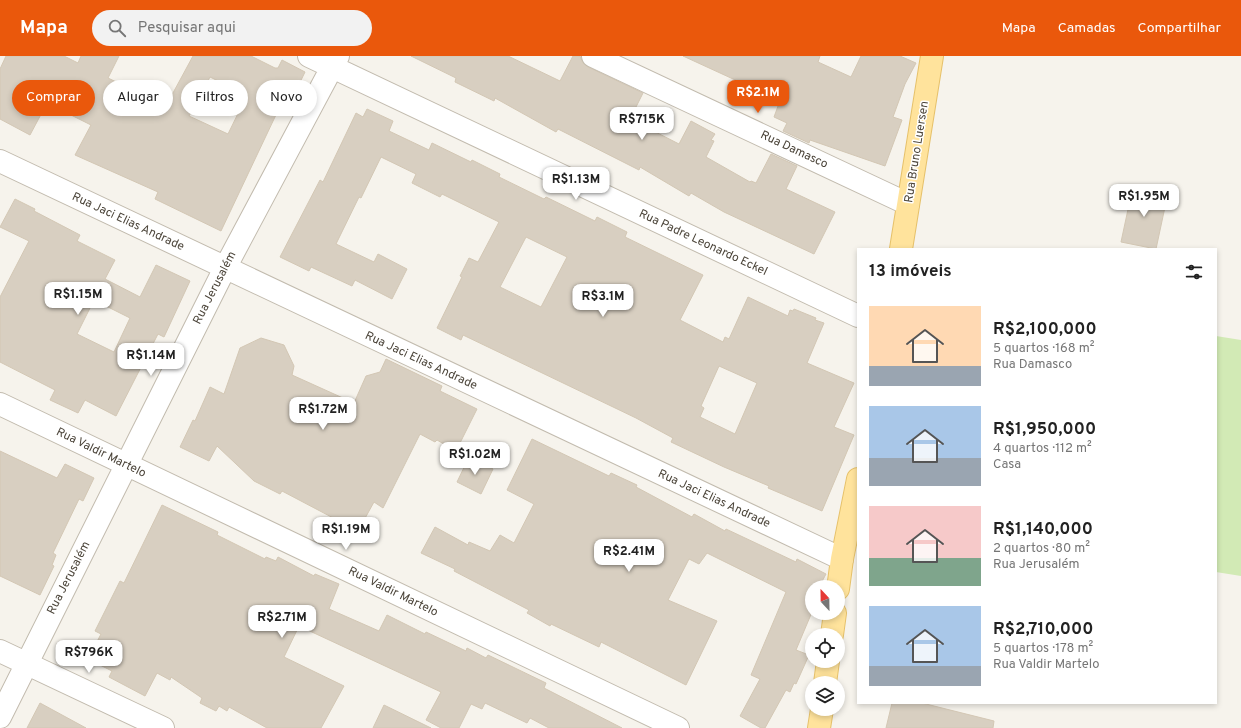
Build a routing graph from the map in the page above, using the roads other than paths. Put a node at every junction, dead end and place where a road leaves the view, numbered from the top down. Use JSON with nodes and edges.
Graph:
{"nodes":[{"id":1,"x":309,"y":56,"type":"edge"},
{"id":2,"x":593,"y":56,"type":"edge"},
{"id":3,"x":932,"y":56,"type":"edge"},
{"id":4,"x":335,"y":62,"type":"edge"},
{"id":5,"x":0,"y":161,"type":"edge"},
{"id":6,"x":908,"y":204,"type":"junction"},
{"id":7,"x":901,"y":248,"type":"edge"},
{"id":8,"x":225,"y":268,"type":"junction"},
{"id":9,"x":857,"y":316,"type":"edge"},
{"id":10,"x":0,"y":404,"type":"edge"},
{"id":11,"x":126,"y":465,"type":"junction"},
{"id":12,"x":857,"y":484,"type":"edge"},
{"id":13,"x":842,"y":560,"type":"junction"},
{"id":14,"x":839,"y":580,"type":"edge"},
{"id":15,"x":0,"y":651,"type":"edge"},
{"id":16,"x":26,"y":664,"type":"junction"},
{"id":17,"x":821,"y":716,"type":"edge"},
{"id":18,"x":0,"y":717,"type":"edge"},
{"id":19,"x":163,"y":728,"type":"edge"},
{"id":20,"x":678,"y":728,"type":"edge"},
{"id":21,"x":819,"y":728,"type":"edge"}],
"edges":[{"from":1,"to":4,"type":"street","name":"Rua Padre Leonardo Eckel"},
{"from":2,"to":6,"type":"street","name":"Rua Damasco"},
{"from":3,"to":6,"type":"main road","name":"Rua Bruno Luersen"},
{"from":4,"to":8,"type":"street","name":"Rua Jerusalém"},
{"from":4,"to":9,"type":"street","name":"Rua Padre Leonardo Eckel"},
{"from":5,"to":8,"type":"street","name":"Rua Jaci Elias Andrade"},
{"from":6,"to":7,"type":"main road","name":"Rua Bruno Luersen"},
{"from":8,"to":11,"type":"street","name":"Rua Jerusalém"},
{"from":8,"to":13,"type":"street","name":"Rua Jaci Elias Andrade"},
{"from":10,"to":11,"type":"street","name":"Rua Valdir Martelo"},
{"from":11,"to":16,"type":"street","name":"Rua Jerusalém"},
{"from":11,"to":20,"type":"street","name":"Rua Valdir Martelo"},
{"from":12,"to":13,"type":"main road"},
{"from":13,"to":14,"type":"main road"},
{"from":15,"to":16,"type":"street"},
{"from":16,"to":18,"type":"street","name":"Rua Jerusalém"},
{"from":16,"to":19,"type":"street"},
{"from":17,"to":21,"type":"main road"}]}
